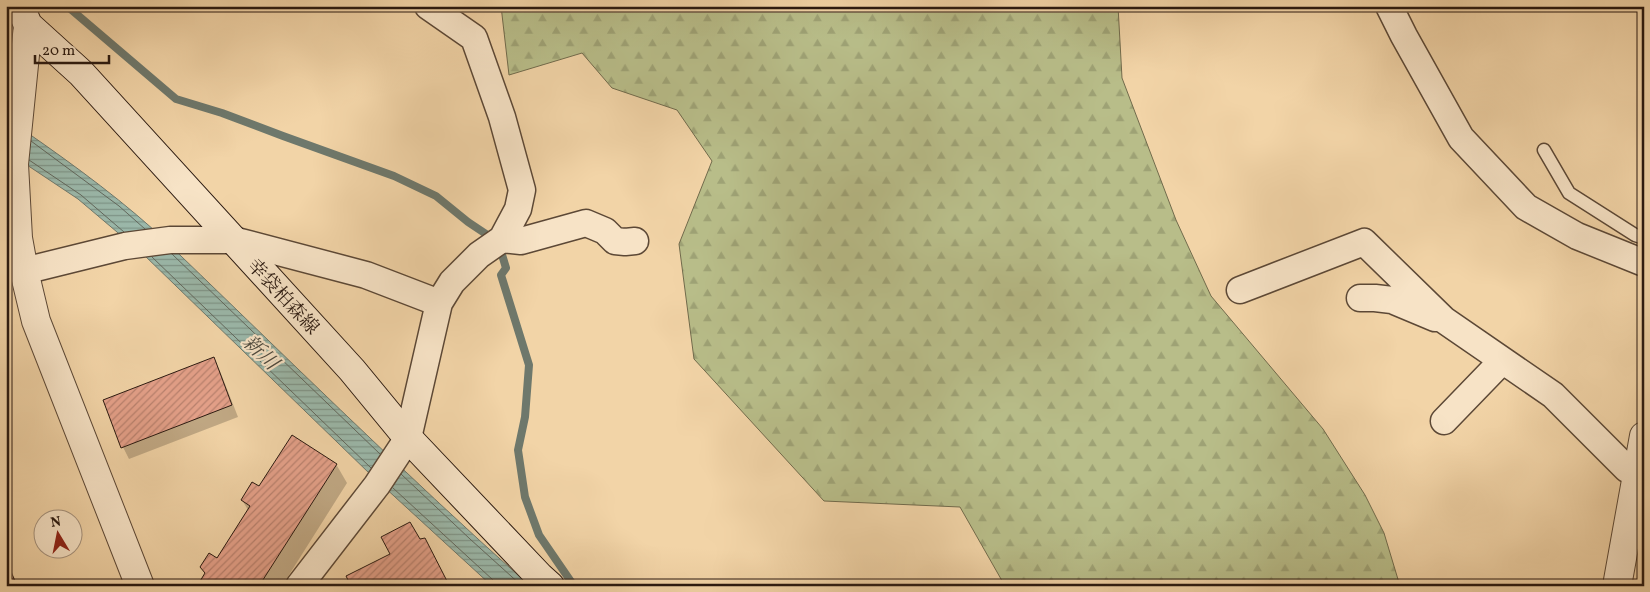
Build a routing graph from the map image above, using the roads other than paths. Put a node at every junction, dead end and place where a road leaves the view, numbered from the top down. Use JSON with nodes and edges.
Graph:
{"nodes":[{"id":1,"x":428,"y":6,"type":"edge"},
{"id":2,"x":1389,"y":6,"type":"edge"},
{"id":3,"x":24,"y":15,"type":"edge"},
{"id":4,"x":1544,"y":150,"type":"dead end"},
{"id":5,"x":12,"y":162,"type":"edge"},
{"id":6,"x":1644,"y":238,"type":"edge"},
{"id":7,"x":502,"y":239,"type":"junction"},
{"id":8,"x":233,"y":240,"type":"junction"},
{"id":9,"x":635,"y":241,"type":"dead end"},
{"id":10,"x":1644,"y":263,"type":"edge"},
{"id":11,"x":24,"y":271,"type":"junction"},
{"id":12,"x":1240,"y":290,"type":"dead end"},
{"id":13,"x":1360,"y":298,"type":"dead end"},
{"id":14,"x":439,"y":303,"type":"junction"},
{"id":15,"x":1444,"y":320,"type":"junction"},
{"id":16,"x":1502,"y":361,"type":"junction"},
{"id":17,"x":1444,"y":421,"type":"dead end"},
{"id":18,"x":1644,"y":436,"type":"edge"},
{"id":19,"x":403,"y":446,"type":"junction"},
{"id":20,"x":1638,"y":473,"type":"junction"},
{"id":21,"x":140,"y":586,"type":"edge"},
{"id":22,"x":299,"y":586,"type":"edge"},
{"id":23,"x":550,"y":586,"type":"edge"},
{"id":24,"x":1617,"y":586,"type":"edge"}],
"edges":[{"from":1,"to":7,"type":"street"},
{"from":2,"to":10,"type":"street"},
{"from":3,"to":5,"type":"main road"},
{"from":3,"to":8,"type":"main road","name":"幸袋柏森線"},
{"from":4,"to":6,"type":"lane"},
{"from":5,"to":11,"type":"main road"},
{"from":7,"to":9,"type":"street"},
{"from":7,"to":14,"type":"street"},
{"from":8,"to":11,"type":"street"},
{"from":8,"to":14,"type":"street"},
{"from":8,"to":19,"type":"main road","name":"幸袋柏森線"},
{"from":11,"to":21,"type":"main road"},
{"from":12,"to":15,"type":"street"},
{"from":13,"to":15,"type":"street"},
{"from":14,"to":19,"type":"street"},
{"from":15,"to":16,"type":"street"},
{"from":16,"to":17,"type":"street"},
{"from":16,"to":20,"type":"street"},
{"from":18,"to":20,"type":"main road"},
{"from":19,"to":22,"type":"street"},
{"from":19,"to":23,"type":"main road","name":"幸袋柏森線"},
{"from":20,"to":24,"type":"main road"}]}
